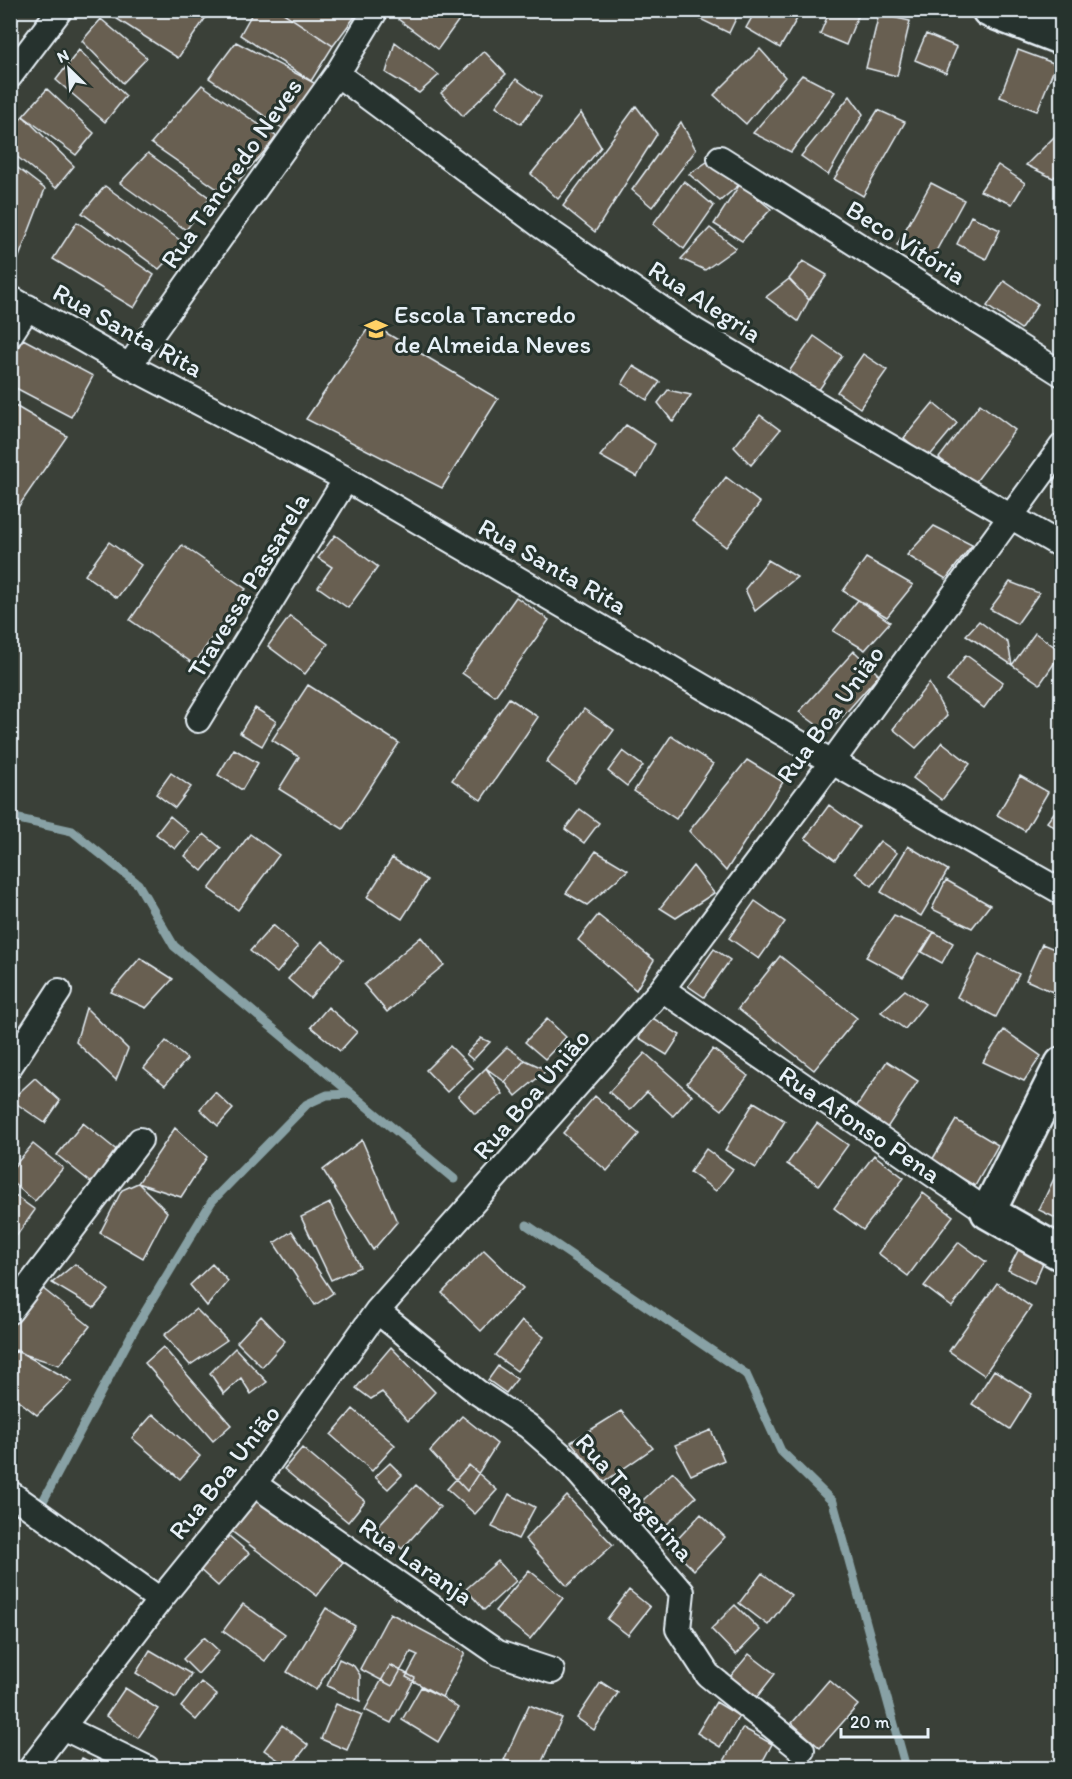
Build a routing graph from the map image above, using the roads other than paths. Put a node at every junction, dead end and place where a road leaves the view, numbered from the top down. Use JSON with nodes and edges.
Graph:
{"nodes":[{"id":1,"x":60,"y":10,"type":"edge"},
{"id":2,"x":376,"y":10,"type":"edge"},
{"id":3,"x":989,"y":10,"type":"edge"},
{"id":4,"x":1062,"y":38,"type":"edge"},
{"id":5,"x":337,"y":74,"type":"junction"},
{"id":6,"x":10,"y":76,"type":"edge"},
{"id":7,"x":720,"y":158,"type":"dead end"},
{"id":8,"x":19,"y":303,"type":"edge"},
{"id":9,"x":10,"y":335,"type":"edge"},
{"id":10,"x":129,"y":366,"type":"junction"},
{"id":11,"x":1062,"y":374,"type":"edge"},
{"id":12,"x":1062,"y":446,"type":"edge"},
{"id":13,"x":346,"y":479,"type":"junction"},
{"id":14,"x":1010,"y":516,"type":"junction"},
{"id":15,"x":1062,"y":546,"type":"edge"},
{"id":16,"x":198,"y":720,"type":"dead end"},
{"id":17,"x":832,"y":762,"type":"junction"},
{"id":18,"x":1062,"y":892,"type":"edge"},
{"id":19,"x":662,"y":988,"type":"junction"},
{"id":20,"x":59,"y":991,"type":"dead end"},
{"id":21,"x":1062,"y":1064,"type":"edge"},
{"id":22,"x":10,"y":1065,"type":"edge"},
{"id":23,"x":140,"y":1140,"type":"dead end"},
{"id":24,"x":988,"y":1212,"type":"junction"},
{"id":25,"x":1062,"y":1254,"type":"edge"},
{"id":26,"x":10,"y":1311,"type":"edge"},
{"id":27,"x":377,"y":1311,"type":"junction"},
{"id":28,"x":254,"y":1484,"type":"junction"},
{"id":29,"x":10,"y":1493,"type":"edge"},
{"id":30,"x":160,"y":1600,"type":"junction"},
{"id":31,"x":552,"y":1671,"type":"dead end"},
{"id":32,"x":62,"y":1727,"type":"junction"},
{"id":33,"x":802,"y":1750,"type":"dead end"},
{"id":34,"x":31,"y":1768,"type":"edge"},
{"id":35,"x":147,"y":1768,"type":"edge"}],
"edges":[{"from":1,"to":6,"type":"street"},
{"from":2,"to":5,"type":"street","name":"Rua Tancredo Neves"},
{"from":3,"to":4,"type":"street"},
{"from":5,"to":10,"type":"street","name":"Rua Tancredo Neves"},
{"from":5,"to":14,"type":"street","name":"Rua Alegria"},
{"from":7,"to":11,"type":"street","name":"Beco Vitória"},
{"from":8,"to":9,"type":"street"},
{"from":8,"to":10,"type":"street","name":"Rua Santa Rita"},
{"from":10,"to":13,"type":"street","name":"Rua Santa Rita"},
{"from":12,"to":14,"type":"street","name":"Rua Boa União"},
{"from":13,"to":16,"type":"street","name":"Travessa Passarela"},
{"from":13,"to":17,"type":"street","name":"Rua Santa Rita"},
{"from":14,"to":15,"type":"street","name":"Rua Alegria"},
{"from":14,"to":17,"type":"street","name":"Rua Boa União"},
{"from":17,"to":18,"type":"street","name":"Rua Santa Rita"},
{"from":17,"to":19,"type":"street","name":"Rua Boa União"},
{"from":19,"to":24,"type":"street","name":"Rua Afonso Pena"},
{"from":19,"to":27,"type":"street","name":"Rua Boa União"},
{"from":20,"to":22,"type":"street"},
{"from":21,"to":24,"type":"street"},
{"from":23,"to":26,"type":"street"},
{"from":24,"to":25,"type":"street","name":"Rua Afonso Pena"},
{"from":27,"to":28,"type":"street","name":"Rua Boa União"},
{"from":27,"to":33,"type":"street","name":"Rua Tangerina"},
{"from":28,"to":30,"type":"street","name":"Rua Boa União"},
{"from":28,"to":31,"type":"street","name":"Rua Laranja"},
{"from":29,"to":30,"type":"street"},
{"from":30,"to":32,"type":"street","name":"Rua Boa União"},
{"from":32,"to":34,"type":"street","name":"Rua Boa União"},
{"from":32,"to":35,"type":"street"}]}
